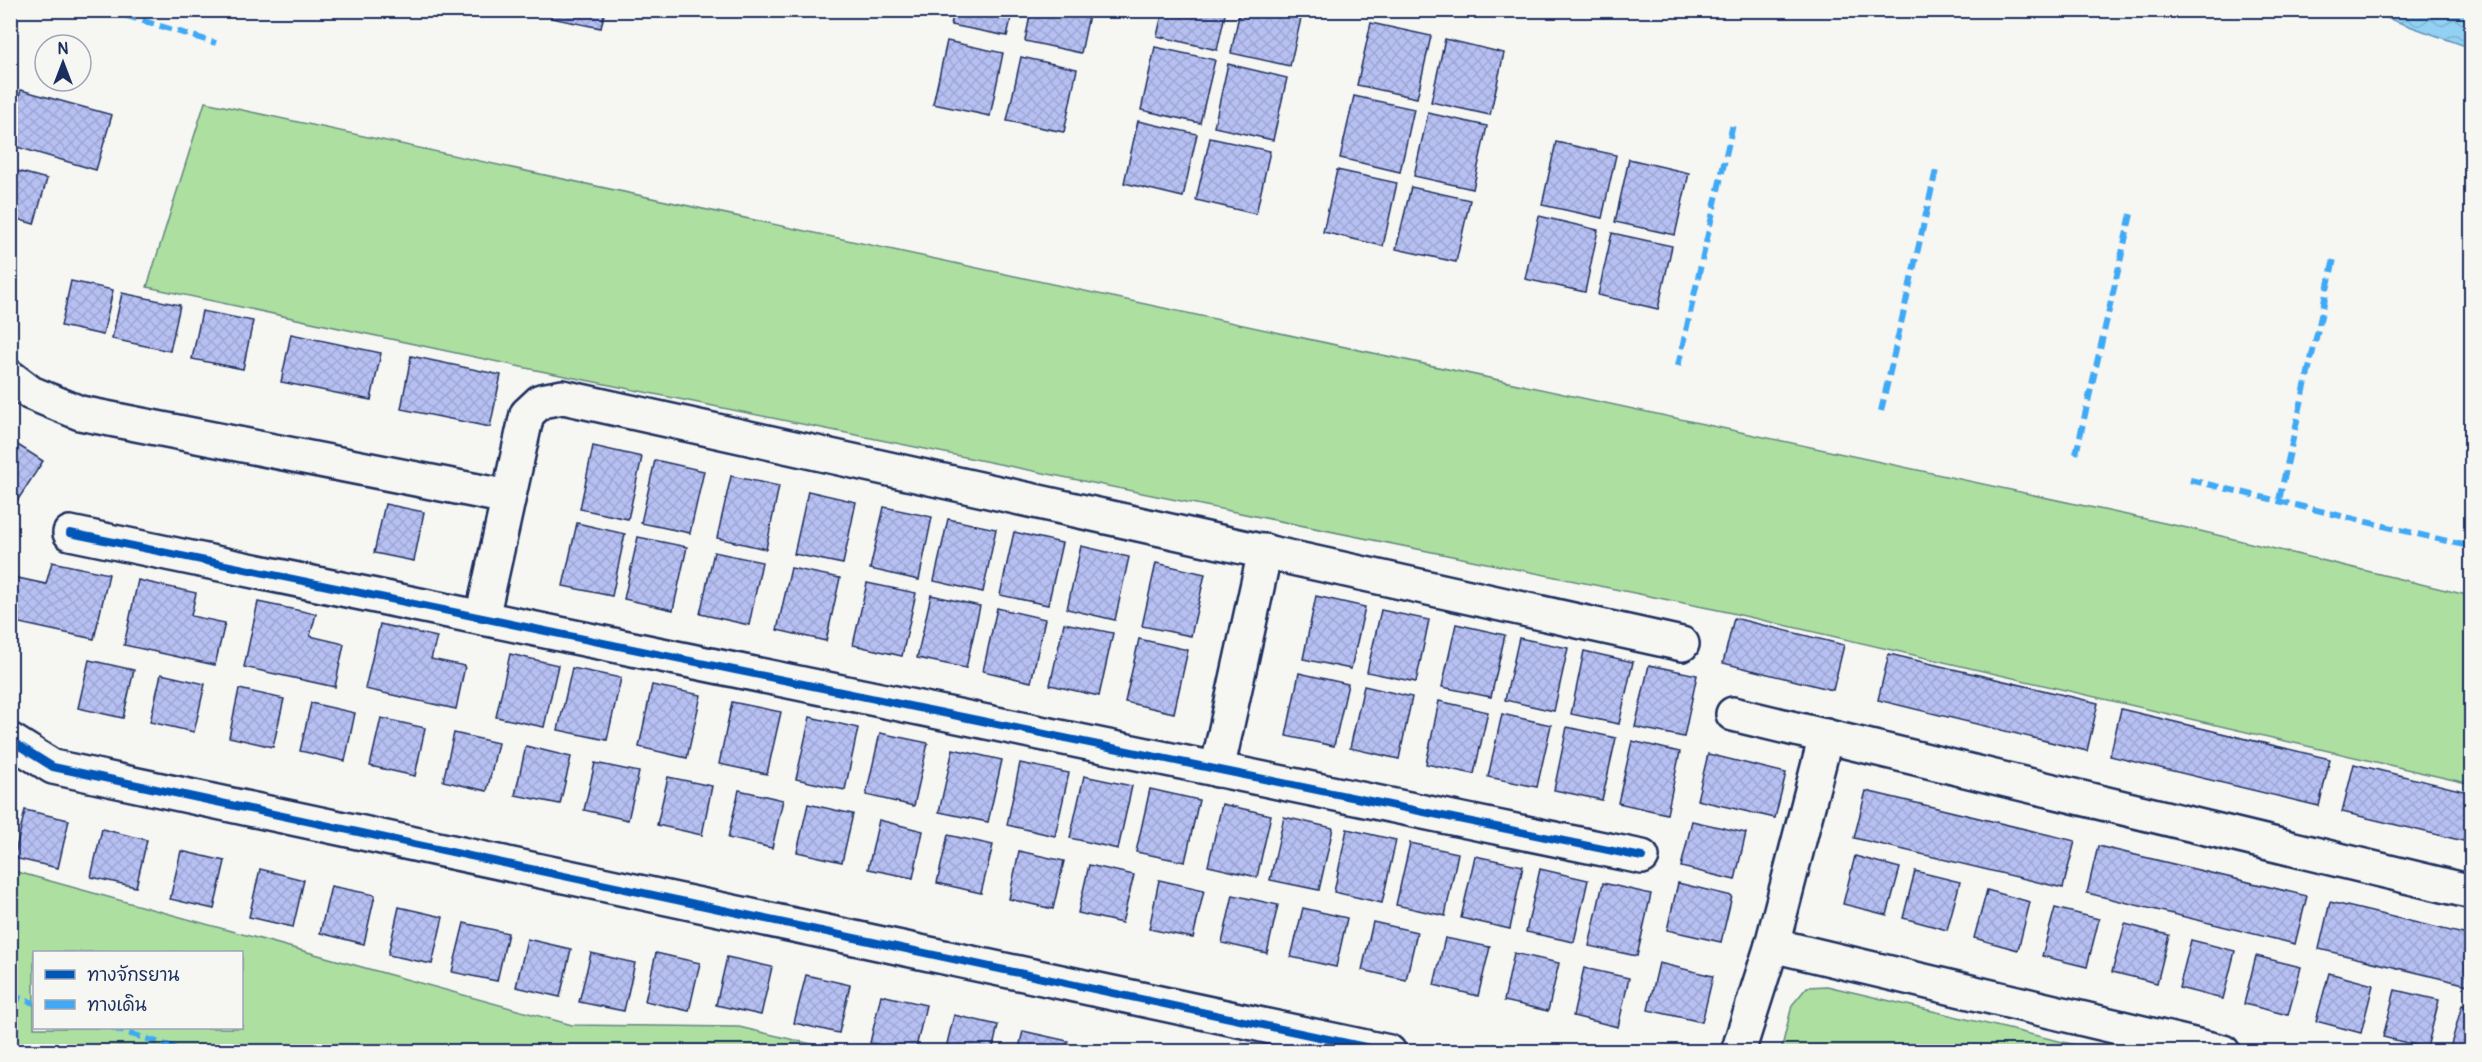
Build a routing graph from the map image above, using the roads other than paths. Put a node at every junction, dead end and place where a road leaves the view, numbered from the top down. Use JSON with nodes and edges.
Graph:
{"nodes":[{"id":1,"x":10,"y":377,"type":"edge"},
{"id":2,"x":508,"y":497,"type":"junction"},
{"id":3,"x":70,"y":533,"type":"dead end"},
{"id":4,"x":1265,"y":551,"type":"junction"},
{"id":5,"x":482,"y":618,"type":"junction"},
{"id":6,"x":1682,"y":644,"type":"dead end"},
{"id":7,"x":1732,"y":714,"type":"dead end"},
{"id":8,"x":1826,"y":736,"type":"junction"},
{"id":9,"x":10,"y":740,"type":"edge"},
{"id":10,"x":1217,"y":770,"type":"junction"},
{"id":11,"x":1642,"y":857,"type":"dead end"},
{"id":12,"x":2472,"y":892,"type":"edge"},
{"id":13,"x":1772,"y":945,"type":"junction"},
{"id":14,"x":1389,"y":1052,"type":"edge"},
{"id":15,"x":1738,"y":1052,"type":"edge"},
{"id":16,"x":2223,"y":1052,"type":"edge"}],
"edges":[{"from":1,"to":2,"type":"street"},
{"from":2,"to":4,"type":"street"},
{"from":2,"to":5,"type":"street"},
{"from":3,"to":5,"type":"street"},
{"from":4,"to":6,"type":"street"},
{"from":4,"to":10,"type":"street"},
{"from":5,"to":10,"type":"street"},
{"from":7,"to":8,"type":"street"},
{"from":8,"to":12,"type":"street"},
{"from":8,"to":13,"type":"street"},
{"from":9,"to":14,"type":"street"},
{"from":10,"to":11,"type":"street"},
{"from":13,"to":15,"type":"street"},
{"from":13,"to":16,"type":"street"}]}
